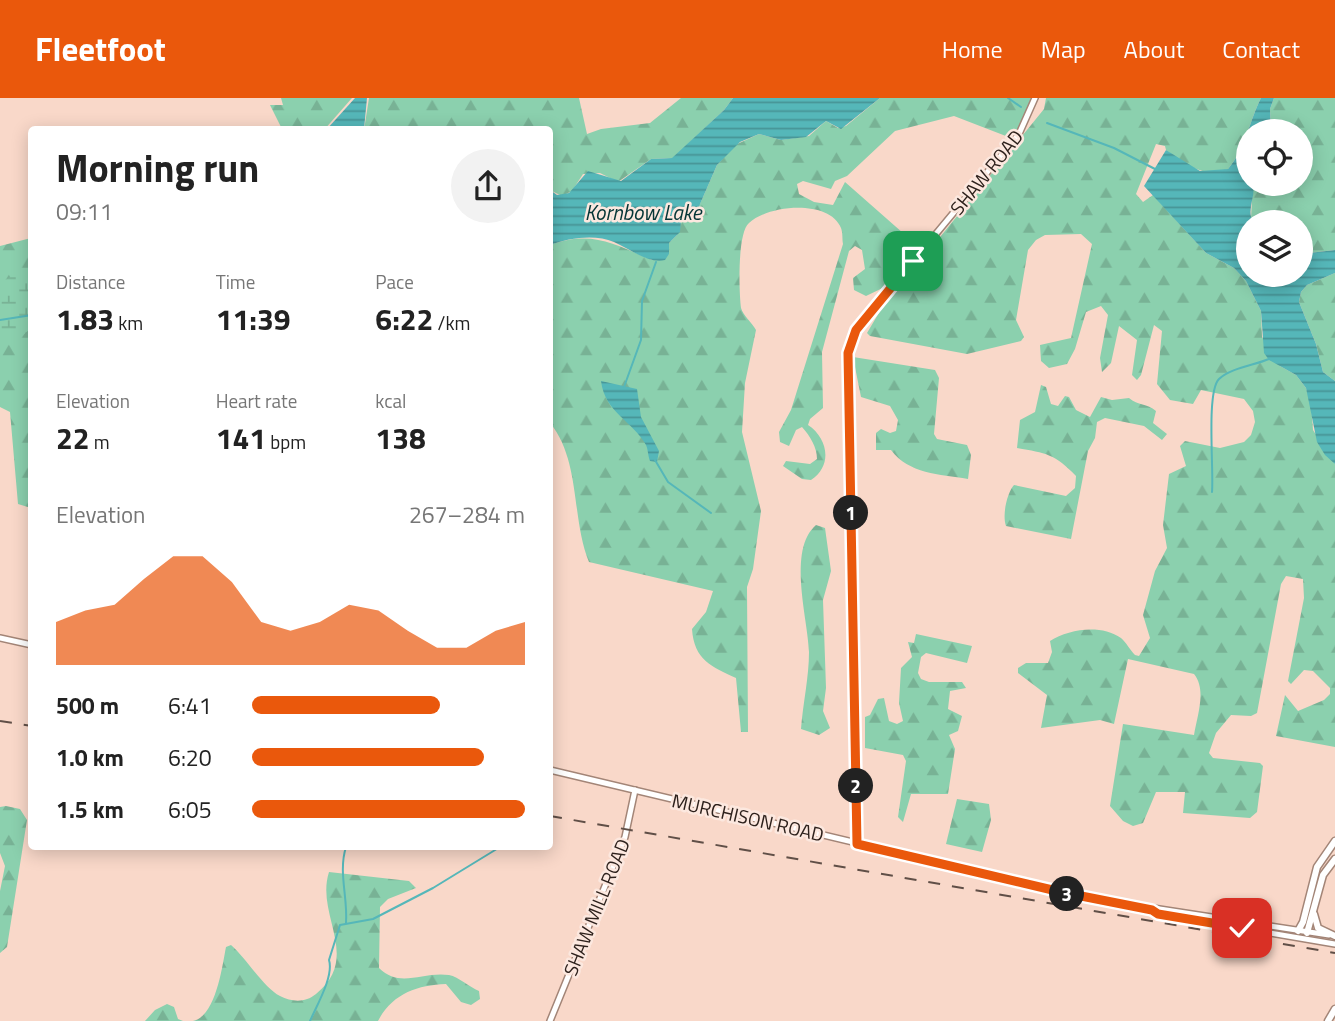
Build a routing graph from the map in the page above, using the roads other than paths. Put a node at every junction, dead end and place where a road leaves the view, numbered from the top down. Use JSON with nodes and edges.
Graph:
{"nodes":[{"id":1,"x":1035,"y":98,"type":"edge"},
{"id":2,"x":0,"y":638,"type":"edge"},
{"id":3,"x":28,"y":644,"type":"edge"},
{"id":4,"x":553,"y":771,"type":"edge"},
{"id":5,"x":635,"y":790,"type":"junction"},
{"id":6,"x":1335,"y":841,"type":"edge"},
{"id":7,"x":857,"y":844,"type":"junction"},
{"id":8,"x":1335,"y":859,"type":"edge"},
{"id":9,"x":1314,"y":909,"type":"junction"},
{"id":10,"x":1152,"y":910,"type":"junction"},
{"id":11,"x":1298,"y":932,"type":"junction"},
{"id":12,"x":1305,"y":936,"type":"junction"},
{"id":13,"x":1332,"y":936,"type":"edge"},
{"id":14,"x":1335,"y":944,"type":"edge"},
{"id":15,"x":1335,"y":1009,"type":"edge"},
{"id":16,"x":550,"y":1021,"type":"edge"},
{"id":17,"x":1328,"y":1021,"type":"edge"}],
"edges":[{"from":1,"to":7,"type":"main road","name":"SHAW ROAD"},
{"from":2,"to":3,"type":"main road"},
{"from":4,"to":5,"type":"main road","name":"MURCHISON ROAD"},
{"from":5,"to":7,"type":"main road","name":"MURCHISON ROAD"},
{"from":5,"to":16,"type":"main road","name":"SHAW MILL ROAD"},
{"from":6,"to":11,"type":"highway"},
{"from":7,"to":10,"type":"main road","name":"MURCHISON ROAD"},
{"from":8,"to":9,"type":"highway"},
{"from":9,"to":12,"type":"highway"},
{"from":9,"to":13,"type":"highway"},
{"from":10,"to":11,"type":"main road","name":"MURCHISON ROAD"},
{"from":10,"to":12,"type":"main road","name":"MURCHISON ROAD"},
{"from":11,"to":12,"type":"main road","name":"MURCHISON ROAD"},
{"from":12,"to":13,"type":"main road","name":"MURCHISON ROAD"},
{"from":12,"to":14,"type":"main road","name":"MURCHISON ROAD"},
{"from":15,"to":17,"type":"highway"}]}
